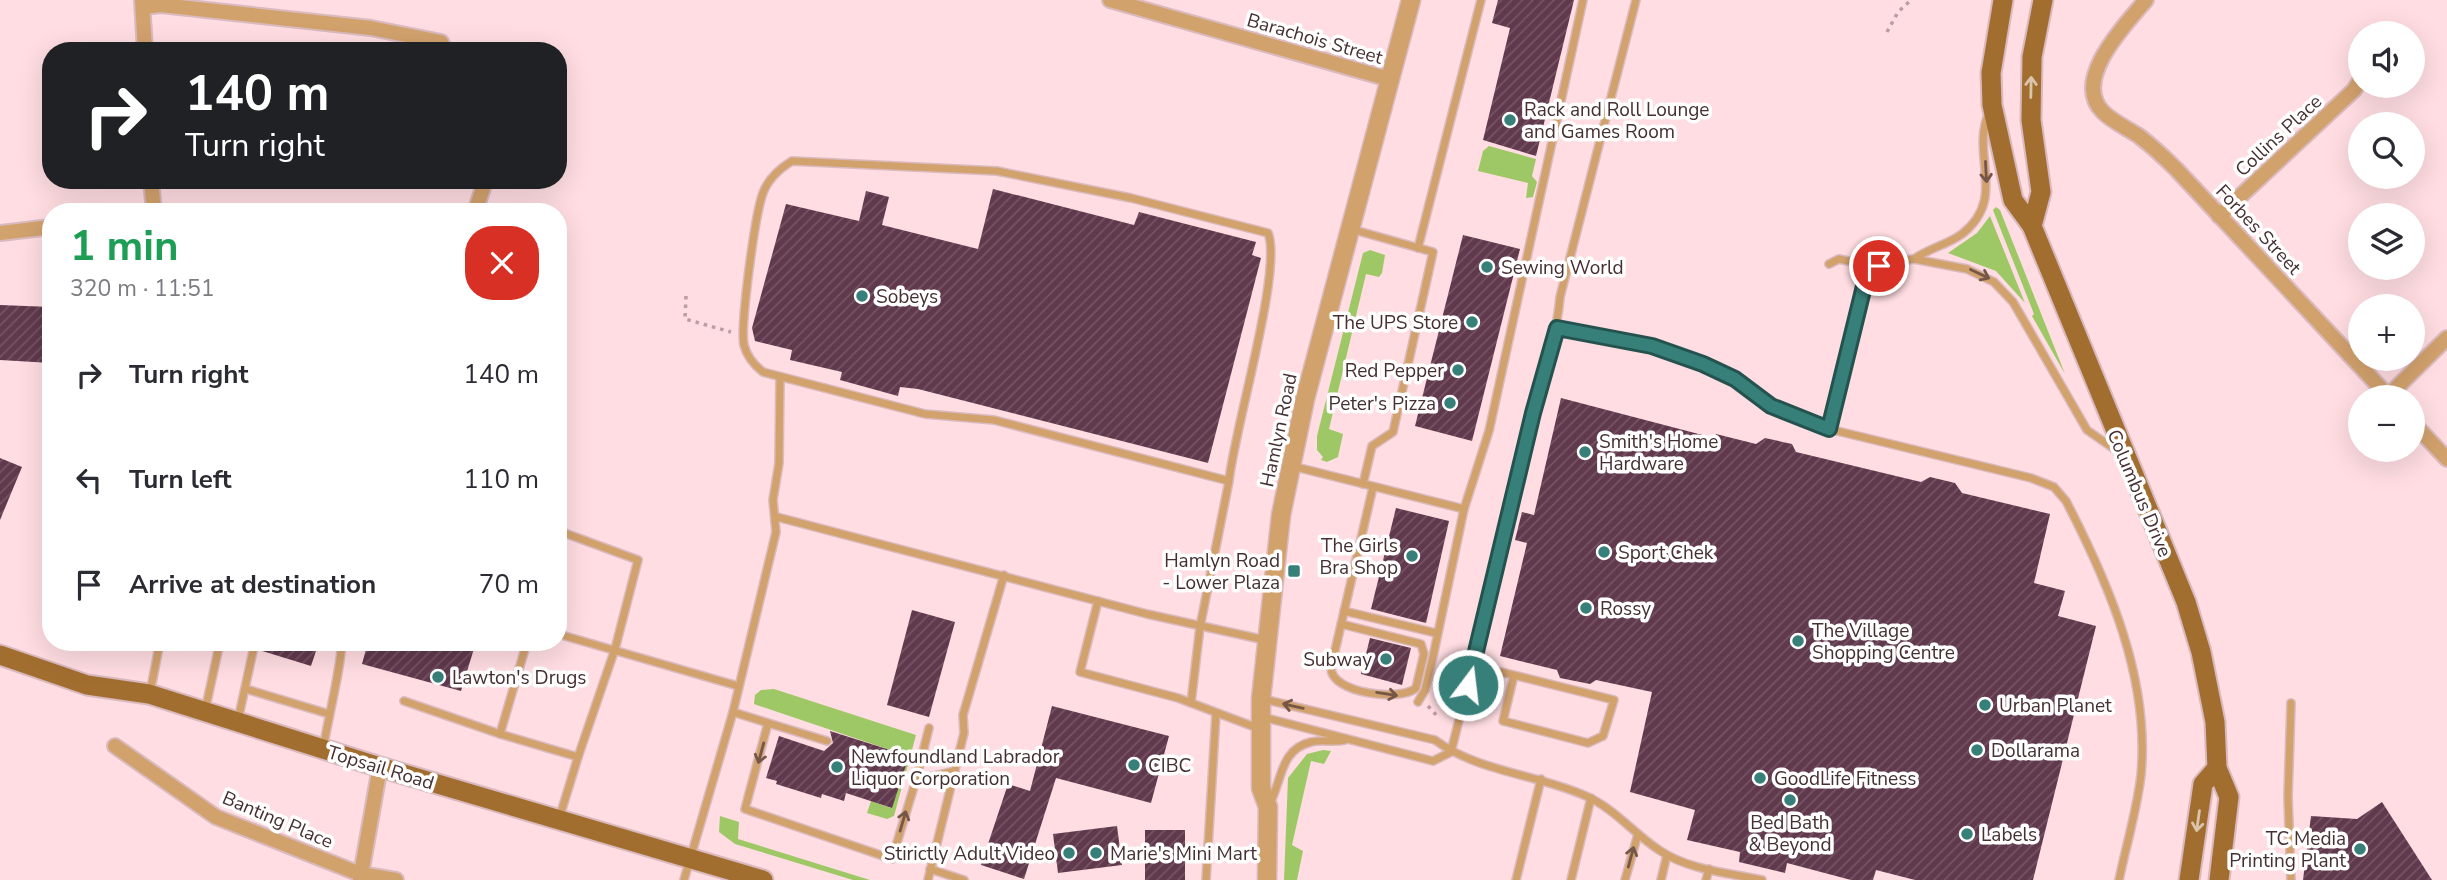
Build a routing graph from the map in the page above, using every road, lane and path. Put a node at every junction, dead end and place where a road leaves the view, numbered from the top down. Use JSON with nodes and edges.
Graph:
{"nodes":[{"id":1,"x":1110,"y":0,"type":"edge"},
{"id":2,"x":1411,"y":0,"type":"edge"},
{"id":3,"x":1480,"y":0,"type":"edge"},
{"id":4,"x":1583,"y":0,"type":"edge"},
{"id":5,"x":1636,"y":0,"type":"edge"},
{"id":6,"x":1911,"y":0,"type":"edge"},
{"id":7,"x":2003,"y":0,"type":"edge"},
{"id":8,"x":2043,"y":0,"type":"edge"},
{"id":9,"x":2146,"y":0,"type":"edge"},
{"id":10,"x":143,"y":4,"type":"edge"},
{"id":11,"x":1887,"y":32,"type":"dead end"},
{"id":12,"x":145,"y":42,"type":"edge"},
{"id":13,"x":441,"y":42,"type":"edge"},
{"id":14,"x":1388,"y":79,"type":"junction"},
{"id":15,"x":2348,"y":96,"type":"edge"},
{"id":16,"x":1992,"y":106,"type":"junction"},
{"id":17,"x":2219,"y":216,"type":"junction"},
{"id":18,"x":2032,"y":226,"type":"junction"},
{"id":19,"x":42,"y":228,"type":"edge"},
{"id":20,"x":1349,"y":228,"type":"junction"},
{"id":21,"x":0,"y":233,"type":"edge"},
{"id":22,"x":1418,"y":248,"type":"junction"},
{"id":23,"x":1914,"y":259,"type":"junction"},
{"id":24,"x":1829,"y":264,"type":"dead end"},
{"id":25,"x":1885,"y":264,"type":"junction"},
{"id":26,"x":686,"y":296,"type":"dead end"},
{"id":27,"x":1557,"y":328,"type":"junction"},
{"id":28,"x":743,"y":335,"type":"junction"},
{"id":29,"x":2447,"y":338,"type":"edge"},
{"id":30,"x":780,"y":377,"type":"junction"},
{"id":31,"x":2378,"y":385,"type":"edge"},
{"id":32,"x":2401,"y":385,"type":"edge"},
{"id":33,"x":1829,"y":429,"type":"junction"},
{"id":34,"x":2425,"y":436,"type":"edge"},
{"id":35,"x":2124,"y":456,"type":"junction"},
{"id":36,"x":2447,"y":459,"type":"edge"},
{"id":37,"x":1291,"y":466,"type":"junction"},
{"id":38,"x":1229,"y":481,"type":"junction"},
{"id":39,"x":1363,"y":484,"type":"junction"},
{"id":40,"x":1373,"y":486,"type":"junction"},
{"id":41,"x":1464,"y":509,"type":"junction"},
{"id":42,"x":776,"y":517,"type":"junction"},
{"id":43,"x":567,"y":535,"type":"edge"},
{"id":44,"x":1004,"y":575,"type":"junction"},
{"id":45,"x":1098,"y":601,"type":"junction"},
{"id":46,"x":1344,"y":611,"type":"junction"},
{"id":47,"x":1341,"y":624,"type":"junction"},
{"id":48,"x":1200,"y":627,"type":"junction"},
{"id":49,"x":1436,"y":633,"type":"junction"},
{"id":50,"x":567,"y":636,"type":"edge"},
{"id":51,"x":1265,"y":640,"type":"junction"},
{"id":52,"x":615,"y":649,"type":"junction"},
{"id":53,"x":158,"y":651,"type":"edge"},
{"id":54,"x":218,"y":651,"type":"edge"},
{"id":55,"x":253,"y":651,"type":"edge"},
{"id":56,"x":344,"y":651,"type":"edge"},
{"id":57,"x":524,"y":651,"type":"edge"},
{"id":58,"x":0,"y":655,"type":"edge"},
{"id":59,"x":1474,"y":665,"type":"junction"},
{"id":60,"x":1514,"y":675,"type":"junction"},
{"id":61,"x":737,"y":686,"type":"junction"},
{"id":62,"x":246,"y":689,"type":"junction"},
{"id":63,"x":149,"y":694,"type":"junction"},
{"id":64,"x":404,"y":701,"type":"dead end"},
{"id":65,"x":1418,"y":702,"type":"dead end"},
{"id":66,"x":2291,"y":703,"type":"dead end"},
{"id":67,"x":1191,"y":704,"type":"junction"},
{"id":68,"x":205,"y":712,"type":"junction"},
{"id":69,"x":733,"y":712,"type":"junction"},
{"id":70,"x":329,"y":714,"type":"junction"},
{"id":71,"x":1216,"y":714,"type":"junction"},
{"id":72,"x":1261,"y":715,"type":"junction"},
{"id":73,"x":237,"y":722,"type":"junction"},
{"id":74,"x":768,"y":723,"type":"junction"},
{"id":75,"x":929,"y":728,"type":"dead end"},
{"id":76,"x":500,"y":734,"type":"junction"},
{"id":77,"x":1345,"y":740,"type":"junction"},
{"id":78,"x":827,"y":741,"type":"dead end"},
{"id":79,"x":115,"y":746,"type":"dead end"},
{"id":80,"x":323,"y":750,"type":"junction"},
{"id":81,"x":1451,"y":752,"type":"junction"},
{"id":82,"x":578,"y":757,"type":"junction"},
{"id":83,"x":380,"y":767,"type":"junction"},
{"id":84,"x":2217,"y":768,"type":"junction"},
{"id":85,"x":955,"y":771,"type":"junction"},
{"id":86,"x":1541,"y":779,"type":"junction"},
{"id":87,"x":916,"y":780,"type":"junction"},
{"id":88,"x":1591,"y":798,"type":"junction"},
{"id":89,"x":1268,"y":807,"type":"junction"},
{"id":90,"x":559,"y":819,"type":"junction"},
{"id":91,"x":1638,"y":834,"type":"junction"},
{"id":92,"x":1667,"y":855,"type":"junction"},
{"id":93,"x":692,"y":858,"type":"junction"},
{"id":94,"x":930,"y":869,"type":"junction"},
{"id":95,"x":1709,"y":869,"type":"junction"},
{"id":96,"x":360,"y":877,"type":"edge"},
{"id":97,"x":396,"y":880,"type":"edge"},
{"id":98,"x":684,"y":880,"type":"edge"},
{"id":99,"x":763,"y":880,"type":"edge"},
{"id":100,"x":928,"y":880,"type":"edge"},
{"id":101,"x":964,"y":880,"type":"edge"},
{"id":102,"x":1206,"y":880,"type":"edge"},
{"id":103,"x":1267,"y":880,"type":"edge"},
{"id":104,"x":1516,"y":880,"type":"edge"},
{"id":105,"x":1571,"y":880,"type":"edge"},
{"id":106,"x":1625,"y":880,"type":"edge"},
{"id":107,"x":1661,"y":880,"type":"edge"},
{"id":108,"x":1706,"y":880,"type":"edge"},
{"id":109,"x":1762,"y":880,"type":"edge"},
{"id":110,"x":2119,"y":880,"type":"edge"},
{"id":111,"x":2189,"y":880,"type":"edge"},
{"id":112,"x":2219,"y":880,"type":"edge"},
{"id":113,"x":2291,"y":880,"type":"edge"}],
"edges":[{"from":1,"to":14,"type":"street","name":"Barachois Street"},
{"from":2,"to":14,"type":"street","name":"Hamlyn Road"},
{"from":3,"to":22,"type":"lane"},
{"from":4,"to":41,"type":"lane"},
{"from":5,"to":27,"type":"lane"},
{"from":6,"to":11,"type":"path"},
{"from":7,"to":16,"type":"main road","name":"Columbus Drive"},
{"from":18,"to":8,"type":"main road","one_way":true},
{"from":9,"to":17,"type":"street","name":"Forbes Street"},
{"from":10,"to":12,"type":"street"},
{"from":10,"to":13,"type":"street"},
{"from":14,"to":20,"type":"street","name":"Hamlyn Road"},
{"from":15,"to":17,"type":"street","name":"Collins Place"},
{"from":16,"to":18,"type":"main road","name":"Columbus Drive"},
{"from":16,"to":23,"type":"lane","one_way":true},
{"from":17,"to":31,"type":"street","name":"Forbes Street"},
{"from":18,"to":35,"type":"main road","name":"Columbus Drive"},
{"from":19,"to":21,"type":"street"},
{"from":20,"to":22,"type":"lane"},
{"from":20,"to":37,"type":"street","name":"Hamlyn Road"},
{"from":22,"to":39,"type":"lane"},
{"from":23,"to":25,"type":"lane"},
{"from":23,"to":35,"type":"lane","one_way":true},
{"from":24,"to":25,"type":"lane"},
{"from":25,"to":33,"type":"lane"},
{"from":26,"to":28,"type":"path"},
{"from":27,"to":33,"type":"lane"},
{"from":27,"to":59,"type":"lane"},
{"from":28,"to":30,"type":"lane"},
{"from":28,"to":38,"type":"lane"},
{"from":29,"to":32,"type":"street"},
{"from":30,"to":38,"type":"lane"},
{"from":30,"to":42,"type":"lane"},
{"from":33,"to":110,"type":"lane"},
{"from":34,"to":36,"type":"street"},
{"from":35,"to":84,"type":"main road","name":"Columbus Drive"},
{"from":37,"to":39,"type":"lane"},
{"from":37,"to":51,"type":"street","name":"Hamlyn Road"},
{"from":38,"to":48,"type":"lane"},
{"from":39,"to":40,"type":"lane"},
{"from":40,"to":41,"type":"lane"},
{"from":40,"to":46,"type":"lane"},
{"from":41,"to":49,"type":"lane"},
{"from":42,"to":44,"type":"lane"},
{"from":42,"to":61,"type":"lane"},
{"from":43,"to":52,"type":"lane"},
{"from":44,"to":45,"type":"lane"},
{"from":44,"to":85,"type":"lane"},
{"from":45,"to":48,"type":"lane"},
{"from":45,"to":67,"type":"lane"},
{"from":46,"to":47,"type":"lane"},
{"from":46,"to":49,"type":"lane"},
{"from":47,"to":47,"type":"lane","one_way":true},
{"from":48,"to":51,"type":"lane"},
{"from":48,"to":67,"type":"lane"},
{"from":49,"to":65,"type":"lane"},
{"from":50,"to":52,"type":"lane"},
{"from":51,"to":72,"type":"street","name":"Hamlyn Road"},
{"from":52,"to":61,"type":"lane"},
{"from":52,"to":82,"type":"lane"},
{"from":53,"to":63,"type":"lane"},
{"from":54,"to":68,"type":"lane"},
{"from":55,"to":62,"type":"lane"},
{"from":56,"to":70,"type":"lane"},
{"from":57,"to":76,"type":"lane"},
{"from":58,"to":63,"type":"main road","name":"Topsail Road"},
{"from":59,"to":60,"type":"lane"},
{"from":59,"to":81,"type":"lane"},
{"from":60,"to":60,"type":"lane"},
{"from":61,"to":69,"type":"lane"},
{"from":62,"to":70,"type":"lane"},
{"from":62,"to":73,"type":"lane"},
{"from":63,"to":68,"type":"main road","name":"Topsail Road"},
{"from":64,"to":76,"type":"lane"},
{"from":66,"to":113,"type":"lane"},
{"from":67,"to":71,"type":"lane"},
{"from":68,"to":73,"type":"main road","name":"Topsail Road"},
{"from":69,"to":74,"type":"lane"},
{"from":69,"to":93,"type":"lane"},
{"from":70,"to":80,"type":"lane"},
{"from":71,"to":72,"type":"lane"},
{"from":71,"to":102,"type":"lane"},
{"from":72,"to":77,"type":"lane"},
{"from":81,"to":72,"type":"lane","one_way":true},
{"from":72,"to":89,"type":"street","name":"Hamlyn Road"},
{"from":73,"to":80,"type":"main road","name":"Topsail Road"},
{"from":74,"to":78,"type":"lane"},
{"from":74,"to":87,"type":"lane","one_way":true},
{"from":75,"to":87,"type":"lane"},
{"from":76,"to":82,"type":"lane"},
{"from":77,"to":81,"type":"lane"},
{"from":77,"to":89,"type":"lane"},
{"from":79,"to":96,"type":"street","name":"Banting Place"},
{"from":80,"to":83,"type":"main road","name":"Topsail Road"},
{"from":81,"to":86,"type":"lane"},
{"from":82,"to":90,"type":"lane"},
{"from":83,"to":90,"type":"main road","name":"Topsail Road"},
{"from":83,"to":96,"type":"street"},
{"from":84,"to":111,"type":"main road","one_way":true},
{"from":84,"to":112,"type":"main road","name":"Columbus Drive"},
{"from":85,"to":87,"type":"lane"},
{"from":85,"to":94,"type":"lane"},
{"from":86,"to":88,"type":"lane"},
{"from":86,"to":104,"type":"lane"},
{"from":88,"to":91,"type":"lane"},
{"from":88,"to":105,"type":"lane"},
{"from":89,"to":103,"type":"street","name":"Hamlyn Road"},
{"from":90,"to":93,"type":"main road","name":"Topsail Road"},
{"from":91,"to":92,"type":"lane"},
{"from":106,"to":91,"type":"lane","one_way":true},
{"from":92,"to":95,"type":"lane"},
{"from":92,"to":107,"type":"lane"},
{"from":93,"to":98,"type":"lane"},
{"from":93,"to":99,"type":"main road","name":"Topsail Road"},
{"from":94,"to":100,"type":"lane"},
{"from":94,"to":101,"type":"lane"},
{"from":95,"to":108,"type":"lane"},
{"from":95,"to":109,"type":"lane"},
{"from":96,"to":97,"type":"street","name":"Banting Place"}]}
